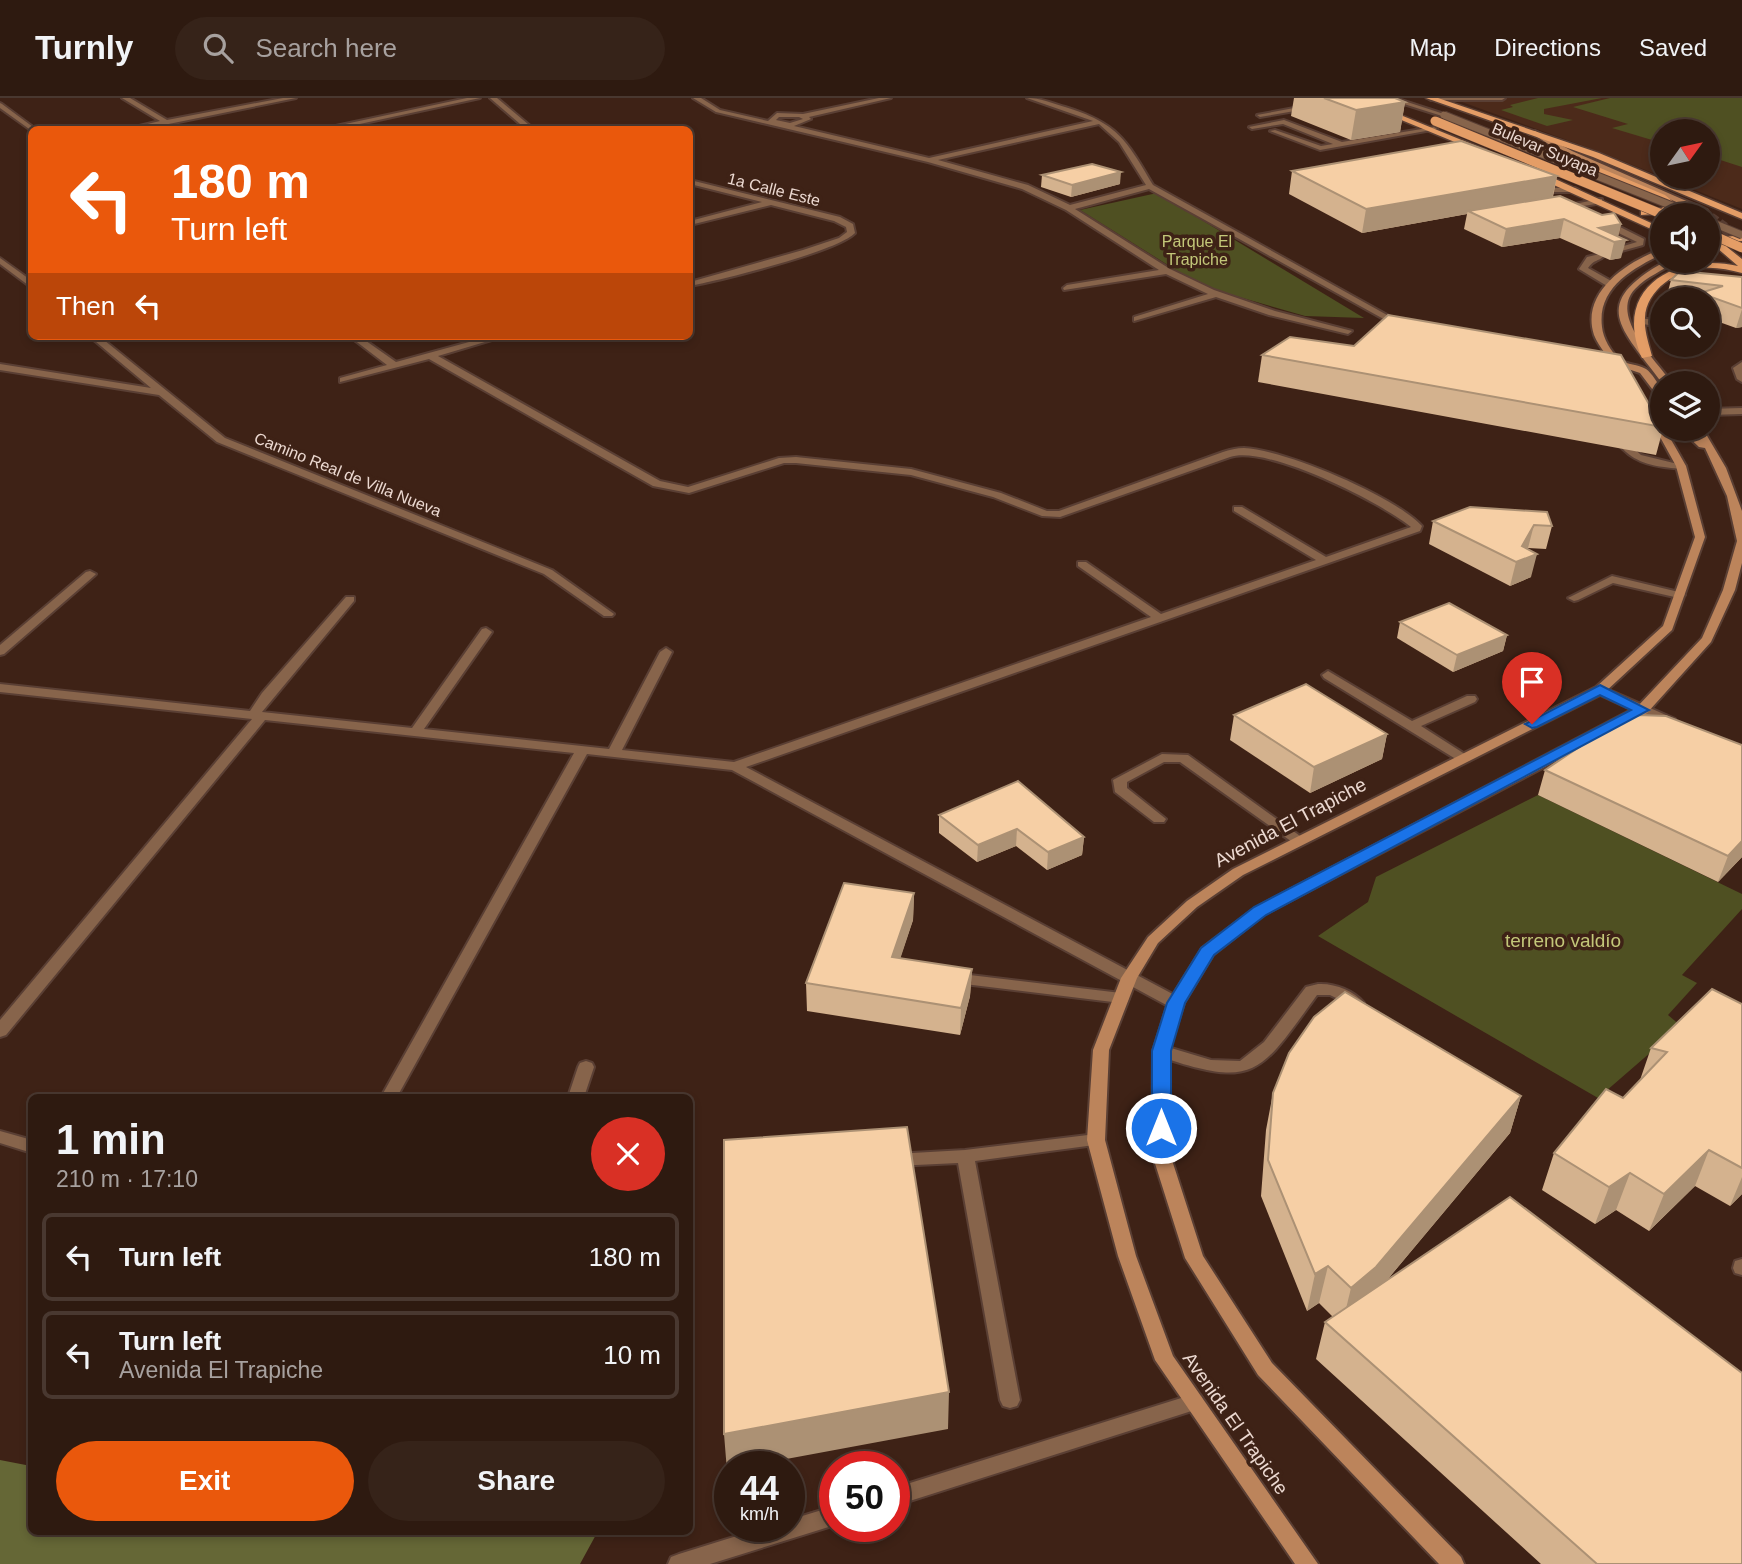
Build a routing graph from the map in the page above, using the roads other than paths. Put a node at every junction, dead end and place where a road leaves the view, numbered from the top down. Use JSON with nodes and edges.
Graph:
{"nodes":[{"id":1,"x":125,"y":98,"type":"edge"},
{"id":2,"x":288,"y":98,"type":"edge"},
{"id":3,"x":477,"y":98,"type":"edge"},
{"id":4,"x":493,"y":98,"type":"edge"},
{"id":5,"x":696,"y":98,"type":"edge"},
{"id":6,"x":888,"y":98,"type":"edge"},
{"id":7,"x":1030,"y":98,"type":"edge"},
{"id":8,"x":1370,"y":98,"type":"edge"},
{"id":9,"x":1388,"y":98,"type":"edge"},
{"id":10,"x":1402,"y":98,"type":"edge"},
{"id":11,"x":1431,"y":98,"type":"edge"},
{"id":12,"x":1354,"y":99,"type":"edge"},
{"id":13,"x":1498,"y":99,"type":"edge"},
{"id":14,"x":1323,"y":105,"type":"dead end"},
{"id":15,"x":0,"y":106,"type":"edge"},
{"id":16,"x":1417,"y":110,"type":"junction"},
{"id":17,"x":1364,"y":113,"type":"dead end"},
{"id":18,"x":1260,"y":114,"type":"dead end"},
{"id":19,"x":1390,"y":118,"type":"junction"},
{"id":20,"x":1491,"y":118,"type":"junction"},
{"id":21,"x":166,"y":122,"type":"junction"},
{"id":22,"x":1100,"y":122,"type":"junction"},
{"id":23,"x":773,"y":124,"type":"junction"},
{"id":24,"x":1510,"y":124,"type":"junction"},
{"id":25,"x":1434,"y":125,"type":"junction"},
{"id":26,"x":28,"y":126,"type":"edge"},
{"id":27,"x":146,"y":126,"type":"edge"},
{"id":28,"x":340,"y":126,"type":"edge"},
{"id":29,"x":525,"y":126,"type":"edge"},
{"id":30,"x":1252,"y":127,"type":"dead end"},
{"id":31,"x":1401,"y":128,"type":"dead end"},
{"id":32,"x":1273,"y":131,"type":"dead end"},
{"id":33,"x":1532,"y":132,"type":"junction"},
{"id":34,"x":1413,"y":133,"type":"junction"},
{"id":35,"x":1341,"y":145,"type":"junction"},
{"id":36,"x":930,"y":160,"type":"junction"},
{"id":37,"x":693,"y":183,"type":"edge"},
{"id":38,"x":1150,"y":186,"type":"junction"},
{"id":39,"x":1526,"y":189,"type":"edge"},
{"id":40,"x":1576,"y":190,"type":"junction"},
{"id":41,"x":1599,"y":201,"type":"junction"},
{"id":42,"x":769,"y":202,"type":"junction"},
{"id":43,"x":1673,"y":203,"type":"edge"},
{"id":44,"x":1677,"y":203,"type":"edge"},
{"id":45,"x":1569,"y":206,"type":"junction"},
{"id":46,"x":1069,"y":208,"type":"junction"},
{"id":47,"x":1558,"y":208,"type":"edge"},
{"id":48,"x":1616,"y":209,"type":"junction"},
{"id":49,"x":1650,"y":210,"type":"edge"},
{"id":50,"x":1580,"y":211,"type":"edge"},
{"id":51,"x":1591,"y":216,"type":"edge"},
{"id":52,"x":1742,"y":216,"type":"edge"},
{"id":53,"x":693,"y":222,"type":"edge"},
{"id":54,"x":1650,"y":225,"type":"edge"},
{"id":55,"x":1720,"y":225,"type":"edge"},
{"id":56,"x":1720,"y":230,"type":"edge"},
{"id":57,"x":1742,"y":234,"type":"edge"},
{"id":58,"x":1720,"y":238,"type":"edge"},
{"id":59,"x":1742,"y":247,"type":"edge"},
{"id":60,"x":1610,"y":253,"type":"edge"},
{"id":61,"x":1600,"y":256,"type":"edge"},
{"id":62,"x":1650,"y":258,"type":"edge"},
{"id":63,"x":0,"y":260,"type":"edge"},
{"id":64,"x":1742,"y":264,"type":"edge"},
{"id":65,"x":1742,"y":270,"type":"edge"},
{"id":66,"x":1167,"y":271,"type":"junction"},
{"id":67,"x":1650,"y":273,"type":"edge"},
{"id":68,"x":28,"y":283,"type":"edge"},
{"id":69,"x":693,"y":283,"type":"edge"},
{"id":70,"x":1610,"y":284,"type":"junction"},
{"id":71,"x":1066,"y":288,"type":"dead end"},
{"id":72,"x":1216,"y":294,"type":"junction"},
{"id":73,"x":1137,"y":318,"type":"dead end"},
{"id":74,"x":1639,"y":321,"type":"junction"},
{"id":75,"x":1650,"y":322,"type":"edge"},
{"id":76,"x":1408,"y":328,"type":"edge"},
{"id":77,"x":1348,"y":331,"type":"dead end"},
{"id":78,"x":98,"y":340,"type":"edge"},
{"id":79,"x":359,"y":340,"type":"edge"},
{"id":80,"x":488,"y":340,"type":"edge"},
{"id":81,"x":431,"y":356,"type":"junction"},
{"id":82,"x":1646,"y":356,"type":"junction"},
{"id":83,"x":1612,"y":363,"type":"junction"},
{"id":84,"x":1742,"y":365,"type":"edge"},
{"id":85,"x":395,"y":366,"type":"junction"},
{"id":86,"x":0,"y":367,"type":"edge"},
{"id":87,"x":1658,"y":371,"type":"edge"},
{"id":88,"x":1742,"y":379,"type":"edge"},
{"id":89,"x":343,"y":380,"type":"dead end"},
{"id":90,"x":1650,"y":380,"type":"edge"},
{"id":91,"x":161,"y":393,"type":"junction"},
{"id":92,"x":1742,"y":411,"type":"edge"},
{"id":93,"x":1720,"y":412,"type":"edge"},
{"id":94,"x":1608,"y":422,"type":"edge"},
{"id":95,"x":1698,"y":441,"type":"edge"},
{"id":96,"x":1706,"y":441,"type":"edge"},
{"id":97,"x":1628,"y":451,"type":"junction"},
{"id":98,"x":1719,"y":460,"type":"junction"},
{"id":99,"x":1630,"y":466,"type":"dead end"},
{"id":100,"x":1681,"y":466,"type":"junction"},
{"id":101,"x":1238,"y":509,"type":"dead end"},
{"id":102,"x":1742,"y":542,"type":"edge"},
{"id":103,"x":1325,"y":561,"type":"junction"},
{"id":104,"x":1082,"y":564,"type":"dead end"},
{"id":105,"x":90,"y":573,"type":"dead end"},
{"id":106,"x":1679,"y":595,"type":"junction"},
{"id":107,"x":1574,"y":598,"type":"dead end"},
{"id":108,"x":351,"y":600,"type":"dead end"},
{"id":109,"x":608,"y":614,"type":"dead end"},
{"id":110,"x":1160,"y":618,"type":"junction"},
{"id":111,"x":486,"y":632,"type":"dead end"},
{"id":112,"x":0,"y":651,"type":"edge"},
{"id":113,"x":666,"y":652,"type":"dead end"},
{"id":114,"x":1328,"y":675,"type":"dead end"},
{"id":115,"x":0,"y":688,"type":"edge"},
{"id":116,"x":1600,"y":690,"type":"junction"},
{"id":117,"x":1471,"y":699,"type":"dead end"},
{"id":118,"x":1642,"y":710,"type":"junction"},
{"id":119,"x":257,"y":716,"type":"junction"},
{"id":120,"x":1410,"y":726,"type":"junction"},
{"id":121,"x":1680,"y":726,"type":"edge"},
{"id":122,"x":416,"y":732,"type":"junction"},
{"id":123,"x":582,"y":751,"type":"junction"},
{"id":124,"x":613,"y":754,"type":"junction"},
{"id":125,"x":1464,"y":758,"type":"junction"},
{"id":126,"x":735,"y":766,"type":"junction"},
{"id":127,"x":1159,"y":819,"type":"dead end"},
{"id":128,"x":1300,"y":841,"type":"junction"},
{"id":129,"x":951,"y":978,"type":"edge"},
{"id":130,"x":1129,"y":978,"type":"junction"},
{"id":131,"x":1121,"y":999,"type":"junction"},
{"id":132,"x":1176,"y":1003,"type":"junction"},
{"id":133,"x":1368,"y":1010,"type":"edge"},
{"id":134,"x":0,"y":1031,"type":"edge"},
{"id":135,"x":1161,"y":1051,"type":"junction"},
{"id":136,"x":586,"y":1067,"type":"dead end"},
{"id":137,"x":391,"y":1094,"type":"edge"},
{"id":138,"x":577,"y":1094,"type":"edge"},
{"id":139,"x":0,"y":1137,"type":"edge"},
{"id":140,"x":1096,"y":1140,"type":"junction"},
{"id":141,"x":28,"y":1146,"type":"edge"},
{"id":142,"x":965,"y":1156,"type":"junction"},
{"id":143,"x":873,"y":1161,"type":"edge"},
{"id":144,"x":1010,"y":1400,"type":"dead end"},
{"id":145,"x":1194,"y":1402,"type":"junction"},
{"id":146,"x":910,"y":1491,"type":"edge"},
{"id":147,"x":819,"y":1520,"type":"edge"},
{"id":148,"x":679,"y":1564,"type":"edge"},
{"id":149,"x":1307,"y":1564,"type":"edge"},
{"id":150,"x":1453,"y":1564,"type":"edge"}],
"edges":[{"from":1,"to":21,"type":"street"},
{"from":2,"to":21,"type":"street"},
{"from":3,"to":28,"type":"street"},
{"from":4,"to":29,"type":"street"},
{"from":5,"to":23,"type":"street"},
{"from":6,"to":23,"type":"street"},
{"from":7,"to":22,"type":"street"},
{"from":8,"to":16,"type":"main road"},
{"from":9,"to":16,"type":"street"},
{"from":10,"to":16,"type":"street"},
{"from":11,"to":13,"type":"street"},
{"from":11,"to":20,"type":"main road"},
{"from":12,"to":16,"type":"main road"},
{"from":12,"to":19,"type":"main road"},
{"from":13,"to":20,"type":"street"},
{"from":14,"to":18,"type":"street"},
{"from":15,"to":26,"type":"street"},
{"from":16,"to":25,"type":"main road","name":"Bulevar Suyapa"},
{"from":16,"to":43,"type":"street","bridge":true},
{"from":17,"to":19,"type":"street"},
{"from":19,"to":25,"type":"main road"},
{"from":20,"to":24,"type":"main road"},
{"from":21,"to":27,"type":"street"},
{"from":22,"to":36,"type":"street"},
{"from":22,"to":38,"type":"street"},
{"from":23,"to":36,"type":"street"},
{"from":24,"to":33,"type":"main road"},
{"from":24,"to":48,"type":"main road"},
{"from":25,"to":34,"type":"street"},
{"from":25,"to":40,"type":"main road"},
{"from":25,"to":49,"type":"main road","name":"Bulevar Suyapa","bridge":true},
{"from":30,"to":35,"type":"street"},
{"from":31,"to":34,"type":"street"},
{"from":32,"to":35,"type":"street"},
{"from":33,"to":44,"type":"main road"},
{"from":33,"to":52,"type":"main road"},
{"from":34,"to":35,"type":"street"},
{"from":36,"to":46,"type":"street"},
{"from":37,"to":42,"type":"street","name":"1a Calle Este"},
{"from":38,"to":46,"type":"street"},
{"from":38,"to":76,"type":"street"},
{"from":39,"to":40,"type":"street"},
{"from":40,"to":41,"type":"main road"},
{"from":41,"to":45,"type":"street"},
{"from":41,"to":48,"type":"main road"},
{"from":42,"to":53,"type":"street"},
{"from":42,"to":69,"type":"street","name":"1a Calle Este"},
{"from":45,"to":47,"type":"street"},
{"from":45,"to":50,"type":"street"},
{"from":46,"to":66,"type":"street"},
{"from":48,"to":54,"type":"main road"},
{"from":51,"to":60,"type":"street"},
{"from":55,"to":57,"type":"street","bridge":true},
{"from":56,"to":57,"type":"main road"},
{"from":57,"to":64,"type":"main road"},
{"from":58,"to":59,"type":"main road","bridge":true},
{"from":61,"to":70,"type":"street"},
{"from":62,"to":70,"type":"main road"},
{"from":63,"to":68,"type":"street"},
{"from":65,"to":74,"type":"main road"},
{"from":66,"to":71,"type":"street"},
{"from":66,"to":72,"type":"street"},
{"from":67,"to":82,"type":"main road"},
{"from":70,"to":83,"type":"main road","name":"Avenida El Trapiche"},
{"from":72,"to":73,"type":"street"},
{"from":72,"to":77,"type":"street"},
{"from":74,"to":75,"type":"street"},
{"from":74,"to":82,"type":"main road"},
{"from":78,"to":91,"type":"street","name":"Camino Real de Villa Nueva"},
{"from":79,"to":85,"type":"street"},
{"from":80,"to":81,"type":"street"},
{"from":81,"to":85,"type":"street"},
{"from":81,"to":103,"type":"street"},
{"from":82,"to":87,"type":"main road"},
{"from":83,"to":90,"type":"main road"},
{"from":83,"to":100,"type":"main road","name":"Avenida El Trapiche"},
{"from":84,"to":88,"type":"street"},
{"from":85,"to":89,"type":"street"},
{"from":86,"to":91,"type":"street"},
{"from":91,"to":109,"type":"street","name":"Camino Real de Villa Nueva"},
{"from":92,"to":93,"type":"street"},
{"from":94,"to":97,"type":"street"},
{"from":95,"to":98,"type":"main road"},
{"from":96,"to":98,"type":"main road"},
{"from":97,"to":99,"type":"street"},
{"from":97,"to":100,"type":"street"},
{"from":98,"to":102,"type":"main road"},
{"from":100,"to":106,"type":"main road","name":"Avenida El Trapiche"},
{"from":101,"to":103,"type":"street"},
{"from":102,"to":118,"type":"main road"},
{"from":103,"to":110,"type":"street"},
{"from":104,"to":110,"type":"street"},
{"from":105,"to":112,"type":"street"},
{"from":106,"to":107,"type":"street"},
{"from":106,"to":116,"type":"main road","name":"Avenida El Trapiche"},
{"from":108,"to":119,"type":"street"},
{"from":110,"to":126,"type":"street"},
{"from":111,"to":122,"type":"street"},
{"from":113,"to":124,"type":"street"},
{"from":114,"to":120,"type":"street"},
{"from":115,"to":119,"type":"street"},
{"from":116,"to":118,"type":"street"},
{"from":116,"to":125,"type":"main road","name":"Avenida El Trapiche"},
{"from":117,"to":120,"type":"street"},
{"from":118,"to":121,"type":"street"},
{"from":118,"to":132,"type":"main road"},
{"from":119,"to":122,"type":"street"},
{"from":119,"to":134,"type":"street"},
{"from":120,"to":125,"type":"street"},
{"from":122,"to":123,"type":"street"},
{"from":123,"to":124,"type":"street"},
{"from":123,"to":137,"type":"street"},
{"from":124,"to":126,"type":"street"},
{"from":125,"to":128,"type":"main road","name":"Avenida El Trapiche"},
{"from":126,"to":130,"type":"street"},
{"from":127,"to":128,"type":"street"},
{"from":128,"to":130,"type":"main road","name":"Avenida El Trapiche"},
{"from":129,"to":131,"type":"street"},
{"from":130,"to":131,"type":"main road","name":"Avenida El Trapiche"},
{"from":130,"to":132,"type":"street"},
{"from":131,"to":140,"type":"main road","name":"Avenida El Trapiche"},
{"from":132,"to":135,"type":"main road"},
{"from":133,"to":135,"type":"street"},
{"from":135,"to":150,"type":"main road"},
{"from":136,"to":138,"type":"street"},
{"from":139,"to":141,"type":"street"},
{"from":140,"to":142,"type":"street"},
{"from":140,"to":145,"type":"main road","name":"Avenida El Trapiche"},
{"from":142,"to":143,"type":"street"},
{"from":142,"to":144,"type":"street"},
{"from":145,"to":146,"type":"street"},
{"from":145,"to":149,"type":"main road","name":"Avenida El Trapiche"},
{"from":147,"to":148,"type":"street"}]}
